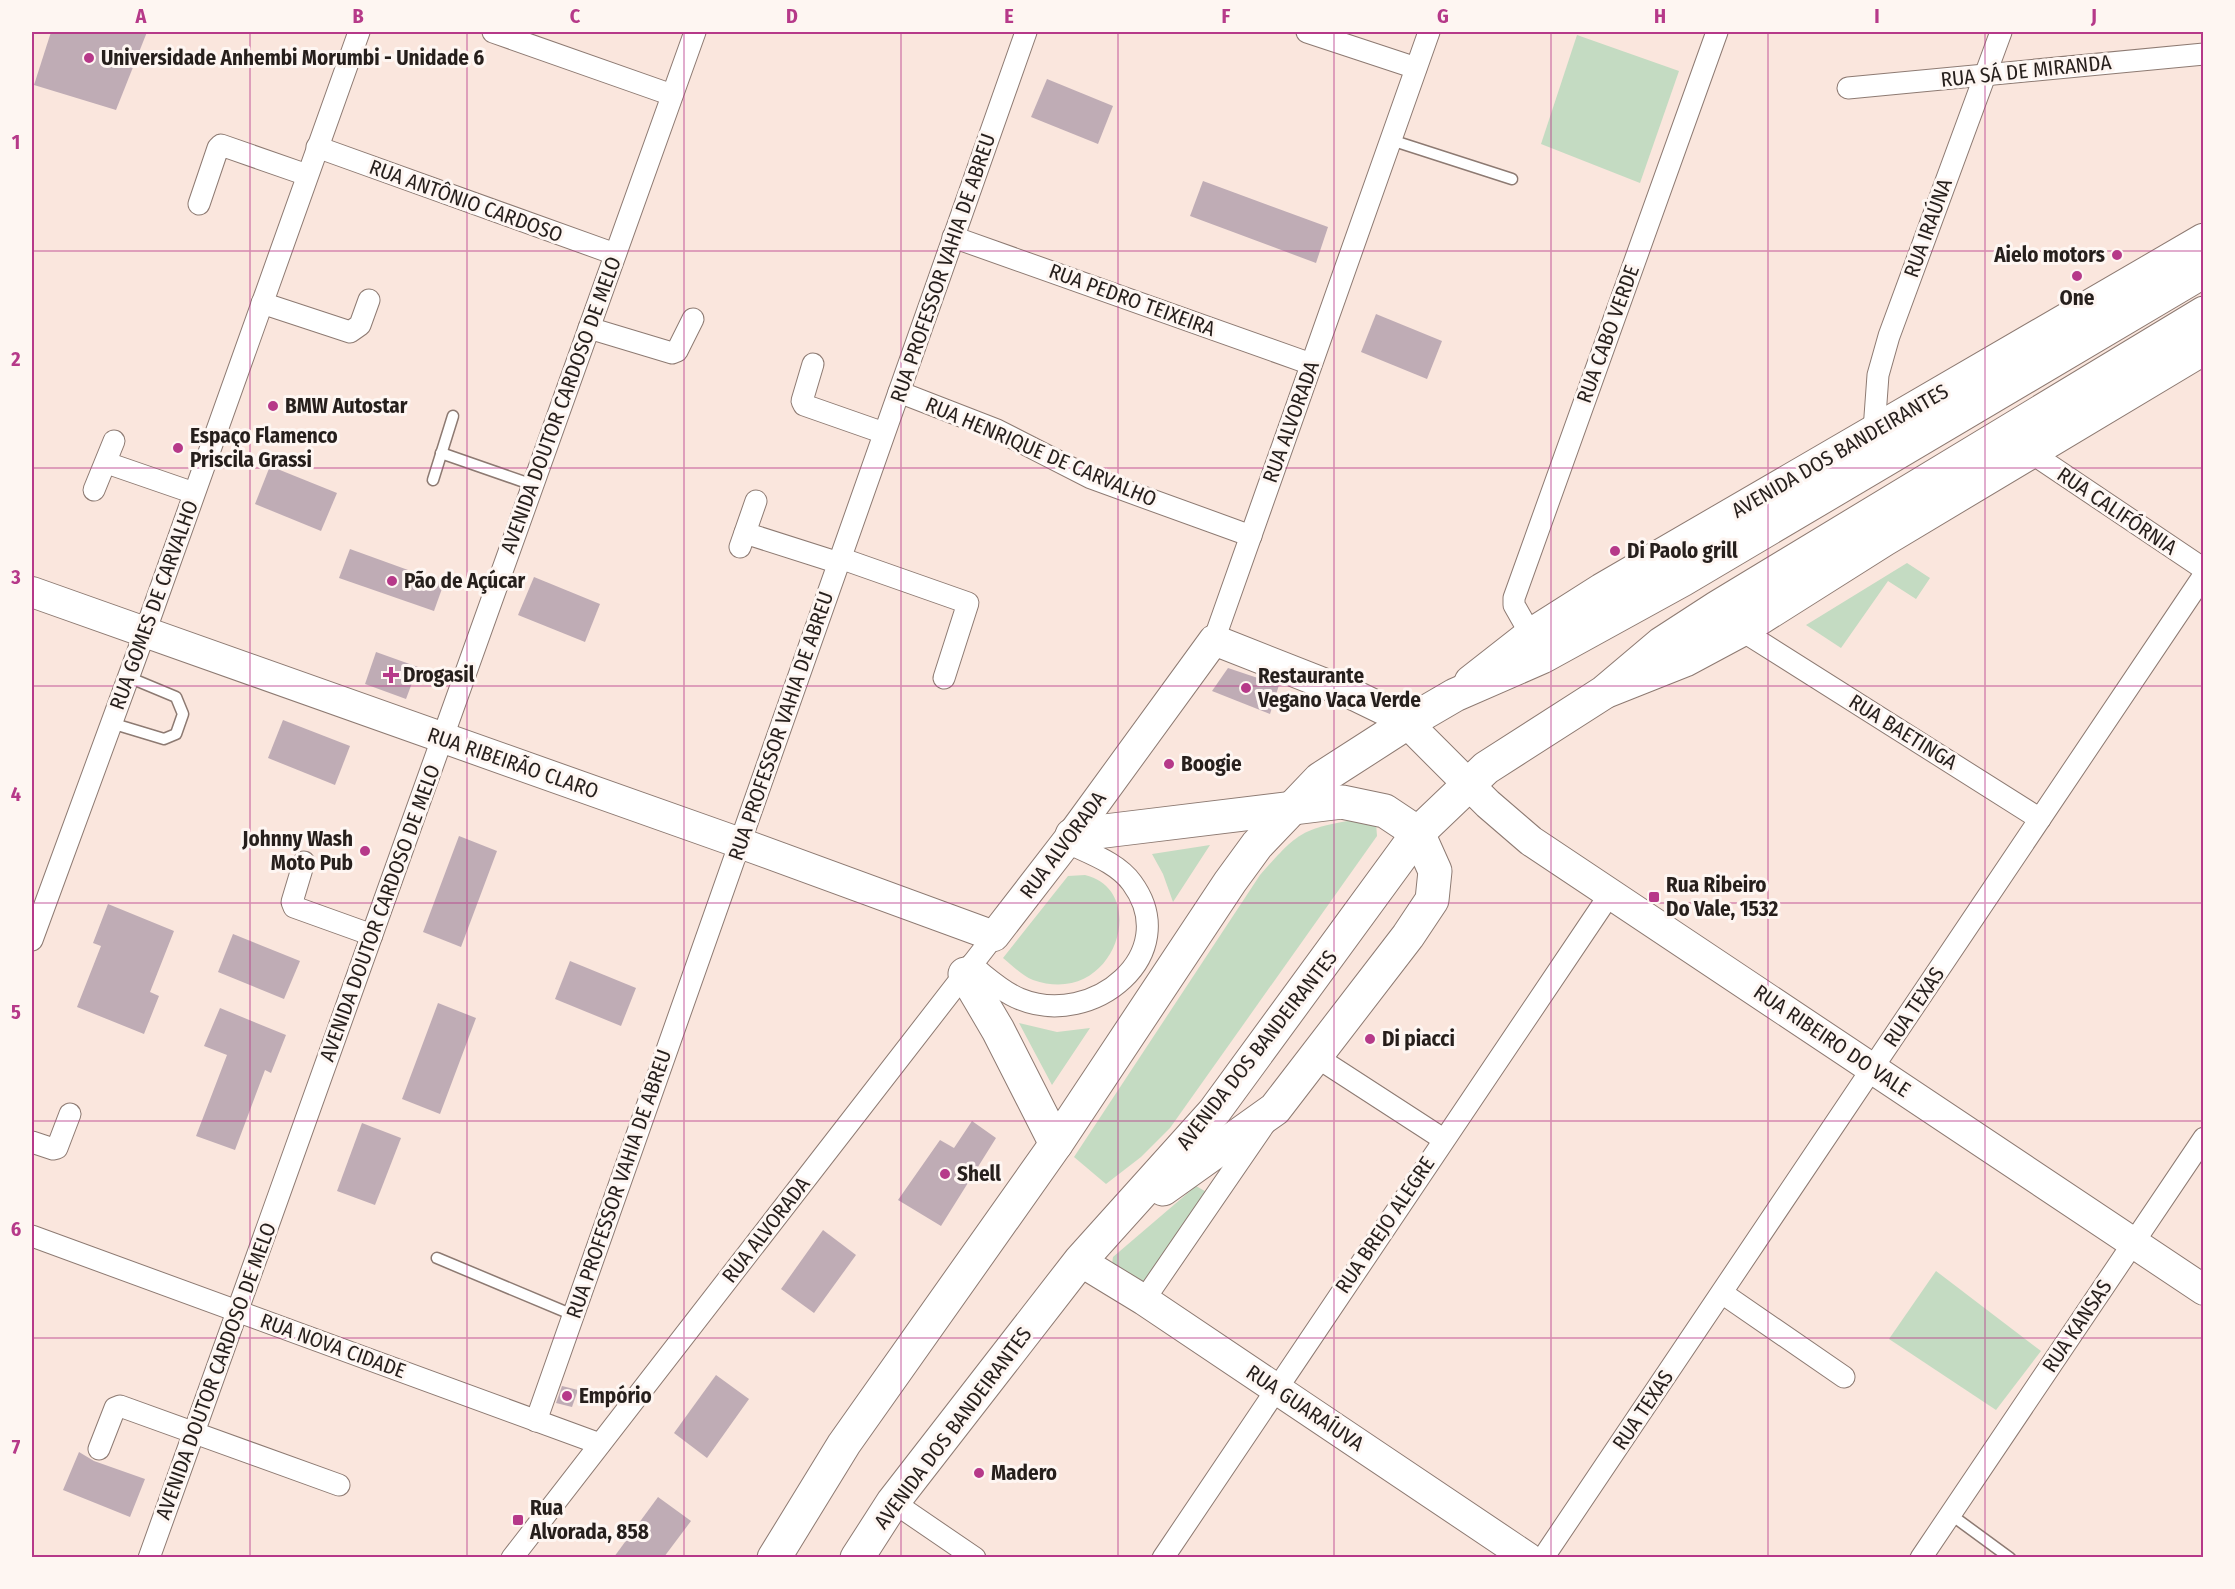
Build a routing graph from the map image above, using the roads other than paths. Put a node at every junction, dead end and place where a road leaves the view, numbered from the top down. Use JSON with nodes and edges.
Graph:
{"nodes":[{"id":1,"x":359,"y":32,"type":"edge"},
{"id":2,"x":493,"y":32,"type":"edge"},
{"id":3,"x":695,"y":32,"type":"edge"},
{"id":4,"x":1026,"y":32,"type":"edge"},
{"id":5,"x":1307,"y":32,"type":"edge"},
{"id":6,"x":1430,"y":32,"type":"edge"},
{"id":7,"x":1717,"y":32,"type":"edge"},
{"id":8,"x":2001,"y":32,"type":"edge"},
{"id":9,"x":2204,"y":54,"type":"edge"},
{"id":10,"x":1416,"y":68,"type":"junction"},
{"id":11,"x":1983,"y":75,"type":"junction"},
{"id":12,"x":1848,"y":88,"type":"dead end"},
{"id":13,"x":672,"y":95,"type":"junction"},
{"id":14,"x":1391,"y":140,"type":"junction"},
{"id":15,"x":317,"y":147,"type":"junction"},
{"id":16,"x":307,"y":175,"type":"junction"},
{"id":17,"x":1512,"y":179,"type":"dead end"},
{"id":18,"x":200,"y":204,"type":"dead end"},
{"id":19,"x":953,"y":237,"type":"junction"},
{"id":20,"x":2204,"y":240,"type":"edge"},
{"id":21,"x":615,"y":254,"type":"junction"},
{"id":22,"x":2204,"y":271,"type":"edge"},
{"id":23,"x":369,"y":300,"type":"dead end"},
{"id":24,"x":262,"y":303,"type":"junction"},
{"id":25,"x":2204,"y":313,"type":"edge"},
{"id":26,"x":693,"y":319,"type":"dead end"},
{"id":27,"x":589,"y":328,"type":"junction"},
{"id":28,"x":2204,"y":348,"type":"edge"},
{"id":29,"x":813,"y":364,"type":"dead end"},
{"id":30,"x":1311,"y":364,"type":"junction"},
{"id":31,"x":899,"y":392,"type":"junction"},
{"id":32,"x":453,"y":416,"type":"dead end"},
{"id":33,"x":1874,"y":430,"type":"junction"},
{"id":34,"x":884,"y":433,"type":"junction"},
{"id":35,"x":114,"y":441,"type":"dead end"},
{"id":36,"x":2030,"y":452,"type":"junction"},
{"id":37,"x":441,"y":453,"type":"junction"},
{"id":38,"x":107,"y":463,"type":"junction"},
{"id":39,"x":433,"y":480,"type":"dead end"},
{"id":40,"x":533,"y":485,"type":"junction"},
{"id":41,"x":94,"y":490,"type":"dead end"},
{"id":42,"x":194,"y":494,"type":"junction"},
{"id":43,"x":756,"y":501,"type":"dead end"},
{"id":44,"x":1251,"y":536,"type":"junction"},
{"id":45,"x":839,"y":561,"type":"junction"},
{"id":46,"x":2204,"y":569,"type":"edge"},
{"id":47,"x":2204,"y":575,"type":"edge"},
{"id":48,"x":32,"y":592,"type":"edge"},
{"id":49,"x":145,"y":632,"type":"junction"},
{"id":50,"x":1755,"y":632,"type":"junction"},
{"id":51,"x":1531,"y":635,"type":"junction"},
{"id":52,"x":1214,"y":640,"type":"junction"},
{"id":53,"x":128,"y":677,"type":"junction"},
{"id":54,"x":944,"y":678,"type":"dead end"},
{"id":55,"x":1603,"y":693,"type":"junction"},
{"id":56,"x":1455,"y":695,"type":"junction"},
{"id":57,"x":111,"y":723,"type":"junction"},
{"id":58,"x":1407,"y":723,"type":"junction"},
{"id":59,"x":443,"y":739,"type":"junction"},
{"id":60,"x":1468,"y":782,"type":"junction"},
{"id":61,"x":1291,"y":807,"type":"junction"},
{"id":62,"x":2040,"y":819,"type":"junction"},
{"id":63,"x":1418,"y":833,"type":"junction"},
{"id":64,"x":1069,"y":838,"type":"junction"},
{"id":65,"x":740,"y":843,"type":"junction"},
{"id":66,"x":304,"y":862,"type":"dead end"},
{"id":67,"x":1610,"y":894,"type":"junction"},
{"id":68,"x":372,"y":935,"type":"junction"},
{"id":69,"x":994,"y":936,"type":"junction"},
{"id":70,"x":32,"y":940,"type":"edge"},
{"id":71,"x":968,"y":970,"type":"junction"},
{"id":72,"x":1315,"y":1056,"type":"junction"},
{"id":73,"x":1873,"y":1069,"type":"junction"},
{"id":74,"x":1275,"y":1109,"type":"junction"},
{"id":75,"x":70,"y":1114,"type":"dead end"},
{"id":76,"x":2204,"y":1138,"type":"edge"},
{"id":77,"x":1443,"y":1139,"type":"junction"},
{"id":78,"x":32,"y":1142,"type":"edge"},
{"id":79,"x":1056,"y":1144,"type":"junction"},
{"id":80,"x":1112,"y":1227,"type":"junction"},
{"id":81,"x":32,"y":1236,"type":"edge"},
{"id":82,"x":2133,"y":1243,"type":"junction"},
{"id":83,"x":437,"y":1258,"type":"dead end"},
{"id":84,"x":1080,"y":1261,"type":"junction"},
{"id":85,"x":2204,"y":1290,"type":"edge"},
{"id":86,"x":1722,"y":1293,"type":"junction"},
{"id":87,"x":1144,"y":1300,"type":"junction"},
{"id":88,"x":236,"y":1311,"type":"junction"},
{"id":89,"x":573,"y":1315,"type":"junction"},
{"id":90,"x":1844,"y":1377,"type":"dead end"},
{"id":91,"x":1276,"y":1388,"type":"junction"},
{"id":92,"x":536,"y":1420,"type":"junction"},
{"id":93,"x":194,"y":1433,"type":"junction"},
{"id":94,"x":600,"y":1444,"type":"junction"},
{"id":95,"x":99,"y":1449,"type":"dead end"},
{"id":96,"x":339,"y":1485,"type":"dead end"},
{"id":97,"x":893,"y":1502,"type":"junction"},
{"id":98,"x":1950,"y":1514,"type":"junction"},
{"id":99,"x":149,"y":1557,"type":"edge"},
{"id":100,"x":512,"y":1557,"type":"edge"},
{"id":101,"x":774,"y":1557,"type":"edge"},
{"id":102,"x":857,"y":1557,"type":"edge"},
{"id":103,"x":975,"y":1557,"type":"edge"},
{"id":104,"x":1165,"y":1557,"type":"edge"},
{"id":105,"x":1528,"y":1557,"type":"edge"},
{"id":106,"x":1543,"y":1557,"type":"edge"},
{"id":107,"x":1921,"y":1557,"type":"edge"},
{"id":108,"x":2010,"y":1557,"type":"edge"}],
"edges":[{"from":1,"to":15,"type":"street","name":"RUA GOMES DE CARVALHO"},
{"from":2,"to":13,"type":"street"},
{"from":3,"to":13,"type":"street","name":"AVENIDA DOUTOR CARDOSO DE MELO"},
{"from":4,"to":19,"type":"street","name":"RUA PROFESSOR VAHIA DE ABREU"},
{"from":5,"to":10,"type":"street"},
{"from":6,"to":10,"type":"street","name":"RUA ALVORADA"},
{"from":7,"to":51,"type":"street","name":"RUA CABO VERDE"},
{"from":8,"to":11,"type":"street","name":"RUA IRAÚNA"},
{"from":9,"to":11,"type":"street","name":"RUA SÁ DE MIRANDA"},
{"from":10,"to":14,"type":"street","name":"RUA ALVORADA"},
{"from":11,"to":12,"type":"street","name":"RUA SÁ DE MIRANDA"},
{"from":11,"to":33,"type":"street","name":"RUA IRAÚNA"},
{"from":13,"to":21,"type":"street","name":"AVENIDA DOUTOR CARDOSO DE MELO"},
{"from":14,"to":17,"type":"lane"},
{"from":14,"to":30,"type":"street","name":"RUA ALVORADA"},
{"from":15,"to":16,"type":"street","name":"RUA GOMES DE CARVALHO"},
{"from":15,"to":21,"type":"street","name":"RUA ANTÔNIO CARDOSO"},
{"from":16,"to":18,"type":"street"},
{"from":16,"to":24,"type":"street","name":"RUA GOMES DE CARVALHO"},
{"from":19,"to":30,"type":"street","name":"RUA PEDRO TEIXEIRA"},
{"from":19,"to":31,"type":"street","name":"RUA PROFESSOR VAHIA DE ABREU"},
{"from":20,"to":33,"type":"main road","name":"AVENIDA DOS BANDEIRANTES"},
{"from":21,"to":27,"type":"street","name":"AVENIDA DOUTOR CARDOSO DE MELO"},
{"from":22,"to":56,"type":"main road","name":"AVENIDA DOS BANDEIRANTES"},
{"from":23,"to":24,"type":"street"},
{"from":24,"to":42,"type":"street","name":"RUA GOMES DE CARVALHO"},
{"from":25,"to":55,"type":"main road","name":"AVENIDA DOS BANDEIRANTES"},
{"from":26,"to":27,"type":"street"},
{"from":27,"to":40,"type":"street","name":"AVENIDA DOUTOR CARDOSO DE MELO"},
{"from":28,"to":36,"type":"main road","name":"AVENIDA DOS BANDEIRANTES"},
{"from":29,"to":34,"type":"street"},
{"from":30,"to":44,"type":"street","name":"RUA ALVORADA"},
{"from":31,"to":34,"type":"street","name":"RUA PROFESSOR VAHIA DE ABREU"},
{"from":31,"to":44,"type":"street","name":"RUA HENRIQUE DE CARVALHO"},
{"from":32,"to":37,"type":"lane"},
{"from":33,"to":51,"type":"main road","name":"AVENIDA DOS BANDEIRANTES"},
{"from":34,"to":45,"type":"street","name":"RUA PROFESSOR VAHIA DE ABREU"},
{"from":35,"to":38,"type":"street"},
{"from":36,"to":46,"type":"street","name":"RUA CALIFÓRNIA"},
{"from":36,"to":50,"type":"main road","name":"AVENIDA DOS BANDEIRANTES"},
{"from":37,"to":39,"type":"lane"},
{"from":37,"to":40,"type":"lane"},
{"from":38,"to":41,"type":"street"},
{"from":38,"to":42,"type":"street"},
{"from":40,"to":59,"type":"street","name":"AVENIDA DOUTOR CARDOSO DE MELO"},
{"from":42,"to":49,"type":"street","name":"RUA GOMES DE CARVALHO"},
{"from":43,"to":45,"type":"street"},
{"from":44,"to":52,"type":"street","name":"RUA ALVORADA"},
{"from":45,"to":54,"type":"street"},
{"from":45,"to":65,"type":"street","name":"RUA PROFESSOR VAHIA DE ABREU"},
{"from":47,"to":62,"type":"street","name":"RUA TEXAS"},
{"from":48,"to":49,"type":"street","name":"RUA RIBEIRÃO CLARO"},
{"from":49,"to":53,"type":"street","name":"RUA GOMES DE CARVALHO"},
{"from":49,"to":59,"type":"street","name":"RUA RIBEIRÃO CLARO"},
{"from":50,"to":55,"type":"main road","name":"AVENIDA DOS BANDEIRANTES"},
{"from":50,"to":62,"type":"street","name":"RUA BAETINGA"},
{"from":51,"to":56,"type":"main road","name":"AVENIDA DOS BANDEIRANTES"},
{"from":52,"to":58,"type":"street"},
{"from":52,"to":64,"type":"street","name":"RUA ALVORADA"},
{"from":53,"to":57,"type":"street","name":"RUA GOMES DE CARVALHO"},
{"from":53,"to":57,"type":"lane"},
{"from":55,"to":60,"type":"main road","name":"AVENIDA DOS BANDEIRANTES"},
{"from":56,"to":58,"type":"main road","name":"AVENIDA DOS BANDEIRANTES"},
{"from":57,"to":70,"type":"street","name":"RUA GOMES DE CARVALHO"},
{"from":58,"to":60,"type":"street"},
{"from":58,"to":61,"type":"main road","name":"AVENIDA DOS BANDEIRANTES"},
{"from":59,"to":65,"type":"street","name":"RUA RIBEIRÃO CLARO"},
{"from":59,"to":68,"type":"street","name":"AVENIDA DOUTOR CARDOSO DE MELO"},
{"from":60,"to":63,"type":"main road","name":"AVENIDA DOS BANDEIRANTES"},
{"from":60,"to":67,"type":"street","name":"RUA RIBEIRO DO VALE"},
{"from":61,"to":63,"type":"main road"},
{"from":61,"to":64,"type":"main road"},
{"from":61,"to":79,"type":"main road","name":"AVENIDA DOS BANDEIRANTES"},
{"from":62,"to":73,"type":"street","name":"RUA TEXAS"},
{"from":63,"to":72,"type":"main road"},
{"from":63,"to":80,"type":"main road","name":"AVENIDA DOS BANDEIRANTES"},
{"from":64,"to":69,"type":"street","name":"RUA ALVORADA"},
{"from":64,"to":71,"type":"street"},
{"from":65,"to":69,"type":"street","name":"RUA RIBEIRÃO CLARO"},
{"from":65,"to":89,"type":"street","name":"RUA PROFESSOR VAHIA DE ABREU"},
{"from":66,"to":68,"type":"street"},
{"from":67,"to":73,"type":"street","name":"RUA RIBEIRO DO VALE"},
{"from":67,"to":77,"type":"street","name":"RUA BREJO ALEGRE"},
{"from":68,"to":88,"type":"street","name":"AVENIDA DOUTOR CARDOSO DE MELO"},
{"from":69,"to":71,"type":"street","name":"RUA ALVORADA"},
{"from":71,"to":79,"type":"main road"},
{"from":71,"to":94,"type":"street","name":"RUA ALVORADA"},
{"from":72,"to":74,"type":"main road"},
{"from":72,"to":77,"type":"street"},
{"from":73,"to":82,"type":"street","name":"RUA RIBEIRO DO VALE"},
{"from":73,"to":86,"type":"street","name":"RUA TEXAS"},
{"from":74,"to":80,"type":"main road"},
{"from":74,"to":87,"type":"street"},
{"from":75,"to":78,"type":"street"},
{"from":76,"to":82,"type":"street","name":"RUA KANSAS"},
{"from":77,"to":91,"type":"street","name":"RUA BREJO ALEGRE"},
{"from":79,"to":101,"type":"main road","name":"AVENIDA DOS BANDEIRANTES"},
{"from":80,"to":84,"type":"main road","name":"AVENIDA DOS BANDEIRANTES"},
{"from":81,"to":88,"type":"street","name":"RUA NOVA CIDADE"},
{"from":82,"to":85,"type":"street","name":"RUA RIBEIRO DO VALE"},
{"from":82,"to":98,"type":"street","name":"RUA KANSAS"},
{"from":83,"to":89,"type":"lane"},
{"from":84,"to":87,"type":"street","name":"RUA GUARAÍUVA"},
{"from":84,"to":97,"type":"main road","name":"AVENIDA DOS BANDEIRANTES"},
{"from":86,"to":90,"type":"street"},
{"from":86,"to":106,"type":"street","name":"RUA TEXAS"},
{"from":87,"to":91,"type":"street","name":"RUA GUARAÍUVA"},
{"from":88,"to":92,"type":"street","name":"RUA NOVA CIDADE"},
{"from":88,"to":93,"type":"street","name":"AVENIDA DOUTOR CARDOSO DE MELO"},
{"from":89,"to":92,"type":"street","name":"RUA PROFESSOR VAHIA DE ABREU"},
{"from":91,"to":104,"type":"street","name":"RUA BREJO ALEGRE"},
{"from":91,"to":105,"type":"street","name":"RUA GUARAÍUVA"},
{"from":92,"to":94,"type":"street","name":"RUA NOVA CIDADE"},
{"from":93,"to":95,"type":"street"},
{"from":93,"to":96,"type":"street"},
{"from":93,"to":99,"type":"street","name":"AVENIDA DOUTOR CARDOSO DE MELO"},
{"from":94,"to":100,"type":"street","name":"RUA ALVORADA"},
{"from":97,"to":102,"type":"main road","name":"AVENIDA DOS BANDEIRANTES"},
{"from":97,"to":103,"type":"street"},
{"from":98,"to":107,"type":"street","name":"RUA KANSAS"},
{"from":98,"to":108,"type":"lane"}]}
